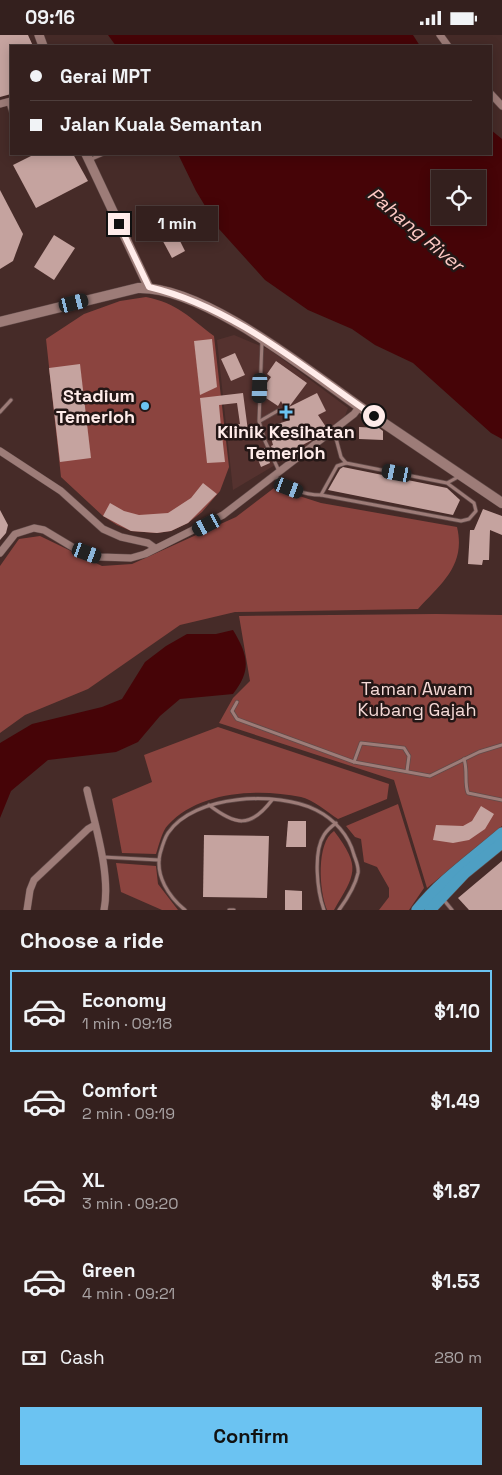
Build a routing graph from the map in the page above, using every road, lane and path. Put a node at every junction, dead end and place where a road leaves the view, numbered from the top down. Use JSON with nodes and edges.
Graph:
{"nodes":[{"id":1,"x":492,"y":95,"type":"edge"},
{"id":2,"x":10,"y":102,"type":"edge"},
{"id":3,"x":0,"y":104,"type":"edge"},
{"id":4,"x":502,"y":106,"type":"edge"},
{"id":5,"x":88,"y":157,"type":"edge"},
{"id":6,"x":149,"y":287,"type":"junction"},
{"id":7,"x":0,"y":322,"type":"edge"},
{"id":8,"x":262,"y":338,"type":"junction"},
{"id":9,"x":11,"y":400,"type":"dead end"},
{"id":10,"x":360,"y":406,"type":"junction"},
{"id":11,"x":279,"y":410,"type":"dead end"},
{"id":12,"x":0,"y":412,"type":"edge"},
{"id":13,"x":259,"y":421,"type":"junction"},
{"id":14,"x":334,"y":430,"type":"junction"},
{"id":15,"x":0,"y":451,"type":"edge"},
{"id":16,"x":346,"y":463,"type":"junction"},
{"id":17,"x":277,"y":475,"type":"junction"},
{"id":18,"x":460,"y":475,"type":"junction"},
{"id":19,"x":447,"y":483,"type":"junction"},
{"id":20,"x":321,"y":495,"type":"junction"},
{"id":21,"x":502,"y":503,"type":"edge"},
{"id":22,"x":155,"y":548,"type":"junction"},
{"id":23,"x":0,"y":553,"type":"edge"},
{"id":24,"x":237,"y":702,"type":"dead end"},
{"id":25,"x":502,"y":745,"type":"edge"},
{"id":26,"x":464,"y":759,"type":"junction"},
{"id":27,"x":354,"y":763,"type":"junction"},
{"id":28,"x":407,"y":771,"type":"junction"},
{"id":29,"x":87,"y":790,"type":"dead end"},
{"id":30,"x":272,"y":800,"type":"junction"},
{"id":31,"x":502,"y":800,"type":"edge"},
{"id":32,"x":208,"y":804,"type":"junction"},
{"id":33,"x":336,"y":823,"type":"junction"},
{"id":34,"x":95,"y":825,"type":"junction"},
{"id":35,"x":502,"y":842,"type":"edge"},
{"id":36,"x":102,"y":857,"type":"junction"},
{"id":37,"x":159,"y":859,"type":"junction"},
{"id":38,"x":441,"y":896,"type":"junction"},
{"id":39,"x":27,"y":910,"type":"edge"},
{"id":40,"x":104,"y":910,"type":"edge"},
{"id":41,"x":185,"y":910,"type":"edge"},
{"id":42,"x":229,"y":910,"type":"edge"},
{"id":43,"x":234,"y":910,"type":"edge"},
{"id":44,"x":324,"y":910,"type":"edge"},
{"id":45,"x":339,"y":910,"type":"edge"},
{"id":46,"x":417,"y":910,"type":"edge"},
{"id":47,"x":430,"y":910,"type":"edge"},
{"id":48,"x":452,"y":910,"type":"edge"}],
"edges":[{"from":1,"to":4,"type":"street"},
{"from":2,"to":3,"type":"street"},
{"from":5,"to":6,"type":"street"},
{"from":6,"to":7,"type":"main road"},
{"from":6,"to":8,"type":"main road"},
{"from":8,"to":10,"type":"main road"},
{"from":8,"to":13,"type":"lane"},
{"from":9,"to":12,"type":"lane"},
{"from":10,"to":14,"type":"street"},
{"from":10,"to":18,"type":"main road"},
{"from":11,"to":13,"type":"lane"},
{"from":13,"to":17,"type":"lane"},
{"from":14,"to":16,"type":"lane"},
{"from":14,"to":17,"type":"street"},
{"from":15,"to":22,"type":"street"},
{"from":16,"to":19,"type":"lane"},
{"from":16,"to":20,"type":"lane"},
{"from":17,"to":20,"type":"lane"},
{"from":17,"to":22,"type":"street"},
{"from":18,"to":19,"type":"lane"},
{"from":18,"to":21,"type":"main road"},
{"from":19,"to":20,"type":"lane"},
{"from":22,"to":23,"type":"street"},
{"from":24,"to":27,"type":"lane"},
{"from":25,"to":26,"type":"lane"},
{"from":26,"to":28,"type":"lane"},
{"from":26,"to":31,"type":"lane"},
{"from":27,"to":28,"type":"lane"},
{"from":27,"to":28,"type":"lane"},
{"from":29,"to":34,"type":"street"},
{"from":30,"to":32,"type":"lane"},
{"from":30,"to":32,"type":"lane"},
{"from":30,"to":33,"type":"lane"},
{"from":32,"to":37,"type":"lane"},
{"from":33,"to":44,"type":"lane"},
{"from":33,"to":45,"type":"lane"},
{"from":34,"to":36,"type":"street"},
{"from":34,"to":39,"type":"street"},
{"from":35,"to":38,"type":"main road"},
{"from":35,"to":46,"type":"main road"},
{"from":36,"to":37,"type":"lane"},
{"from":36,"to":40,"type":"street"},
{"from":37,"to":41,"type":"lane"},
{"from":38,"to":47,"type":"main road"},
{"from":38,"to":48,"type":"lane"},
{"from":42,"to":43,"type":"lane"}]}
